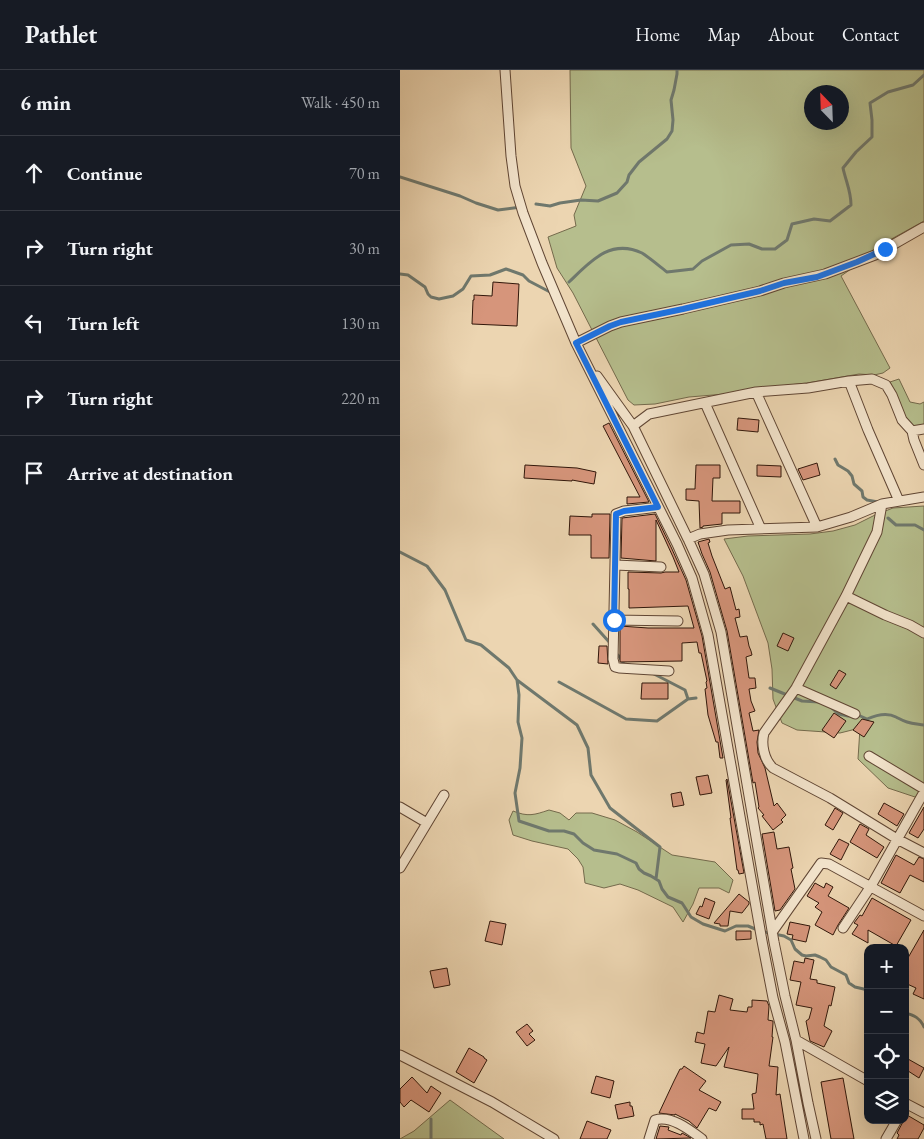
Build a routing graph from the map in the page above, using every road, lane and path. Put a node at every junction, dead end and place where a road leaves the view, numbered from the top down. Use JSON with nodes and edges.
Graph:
{"nodes":[{"id":1,"x":505,"y":70,"type":"edge"},
{"id":2,"x":924,"y":227,"type":"edge"},
{"id":3,"x":576,"y":343,"type":"junction"},
{"id":4,"x":582,"y":354,"type":"junction"},
{"id":5,"x":849,"y":381,"type":"junction"},
{"id":6,"x":756,"y":392,"type":"junction"},
{"id":7,"x":705,"y":403,"type":"junction"},
{"id":8,"x":633,"y":426,"type":"junction"},
{"id":9,"x":924,"y":429,"type":"edge"},
{"id":10,"x":912,"y":431,"type":"junction"},
{"id":11,"x":924,"y":465,"type":"edge"},
{"id":12,"x":924,"y":497,"type":"edge"},
{"id":13,"x":899,"y":501,"type":"junction"},
{"id":14,"x":882,"y":504,"type":"junction"},
{"id":15,"x":658,"y":507,"type":"junction"},
{"id":16,"x":817,"y":527,"type":"junction"},
{"id":17,"x":761,"y":529,"type":"junction"},
{"id":18,"x":688,"y":538,"type":"junction"},
{"id":19,"x":615,"y":565,"type":"junction"},
{"id":20,"x":661,"y":567,"type":"dead end"},
{"id":21,"x":846,"y":596,"type":"junction"},
{"id":22,"x":614,"y":620,"type":"junction"},
{"id":23,"x":678,"y":621,"type":"dead end"},
{"id":24,"x":924,"y":633,"type":"edge"},
{"id":25,"x":669,"y":671,"type":"dead end"},
{"id":26,"x":796,"y":688,"type":"junction"},
{"id":27,"x":855,"y":714,"type":"dead end"},
{"id":28,"x":869,"y":756,"type":"dead end"},
{"id":29,"x":924,"y":790,"type":"edge"},
{"id":30,"x":444,"y":795,"type":"dead end"},
{"id":31,"x":400,"y":807,"type":"edge"},
{"id":32,"x":427,"y":823,"type":"junction"},
{"id":33,"x":897,"y":839,"type":"junction"},
{"id":34,"x":924,"y":853,"type":"edge"},
{"id":35,"x":400,"y":868,"type":"edge"},
{"id":36,"x":871,"y":886,"type":"junction"},
{"id":37,"x":924,"y":916,"type":"edge"},
{"id":38,"x":843,"y":928,"type":"dead end"},
{"id":39,"x":773,"y":932,"type":"junction"},
{"id":40,"x":796,"y":1040,"type":"junction"},
{"id":41,"x":400,"y":1055,"type":"edge"},
{"id":42,"x":864,"y":1079,"type":"edge"},
{"id":43,"x":909,"y":1106,"type":"edge"},
{"id":44,"x":924,"y":1113,"type":"edge"},
{"id":45,"x":895,"y":1124,"type":"edge"},
{"id":46,"x":554,"y":1139,"type":"edge"},
{"id":47,"x":649,"y":1139,"type":"edge"},
{"id":48,"x":702,"y":1139,"type":"edge"},
{"id":49,"x":804,"y":1139,"type":"edge"},
{"id":50,"x":816,"y":1139,"type":"edge"},
{"id":51,"x":886,"y":1139,"type":"edge"}],
"edges":[{"from":1,"to":3,"type":"street"},
{"from":2,"to":3,"type":"street"},
{"from":3,"to":4,"type":"street"},
{"from":4,"to":8,"type":"street"},
{"from":4,"to":15,"type":"street"},
{"from":5,"to":6,"type":"street"},
{"from":5,"to":10,"type":"street"},
{"from":5,"to":13,"type":"street"},
{"from":6,"to":7,"type":"street"},
{"from":6,"to":16,"type":"street"},
{"from":7,"to":8,"type":"street"},
{"from":7,"to":17,"type":"street"},
{"from":8,"to":18,"type":"street"},
{"from":9,"to":10,"type":"street"},
{"from":10,"to":11,"type":"street"},
{"from":12,"to":13,"type":"street"},
{"from":13,"to":14,"type":"street"},
{"from":14,"to":16,"type":"street"},
{"from":14,"to":21,"type":"street"},
{"from":15,"to":19,"type":"street"},
{"from":15,"to":49,"type":"street"},
{"from":16,"to":17,"type":"street"},
{"from":17,"to":18,"type":"street"},
{"from":18,"to":39,"type":"street"},
{"from":19,"to":20,"type":"street"},
{"from":19,"to":22,"type":"street"},
{"from":21,"to":24,"type":"street"},
{"from":21,"to":26,"type":"street"},
{"from":22,"to":23,"type":"street"},
{"from":22,"to":25,"type":"street"},
{"from":26,"to":27,"type":"street"},
{"from":26,"to":33,"type":"street"},
{"from":28,"to":29,"type":"street"},
{"from":29,"to":33,"type":"street"},
{"from":30,"to":32,"type":"street"},
{"from":31,"to":32,"type":"street"},
{"from":32,"to":35,"type":"street"},
{"from":33,"to":34,"type":"street"},
{"from":33,"to":36,"type":"street"},
{"from":36,"to":37,"type":"street"},
{"from":36,"to":38,"type":"street"},
{"from":36,"to":39,"type":"street"},
{"from":39,"to":40,"type":"street"},
{"from":40,"to":42,"type":"street"},
{"from":40,"to":50,"type":"street"},
{"from":41,"to":46,"type":"street"},
{"from":43,"to":44,"type":"street"},
{"from":45,"to":51,"type":"street"},
{"from":47,"to":48,"type":"street"}]}
